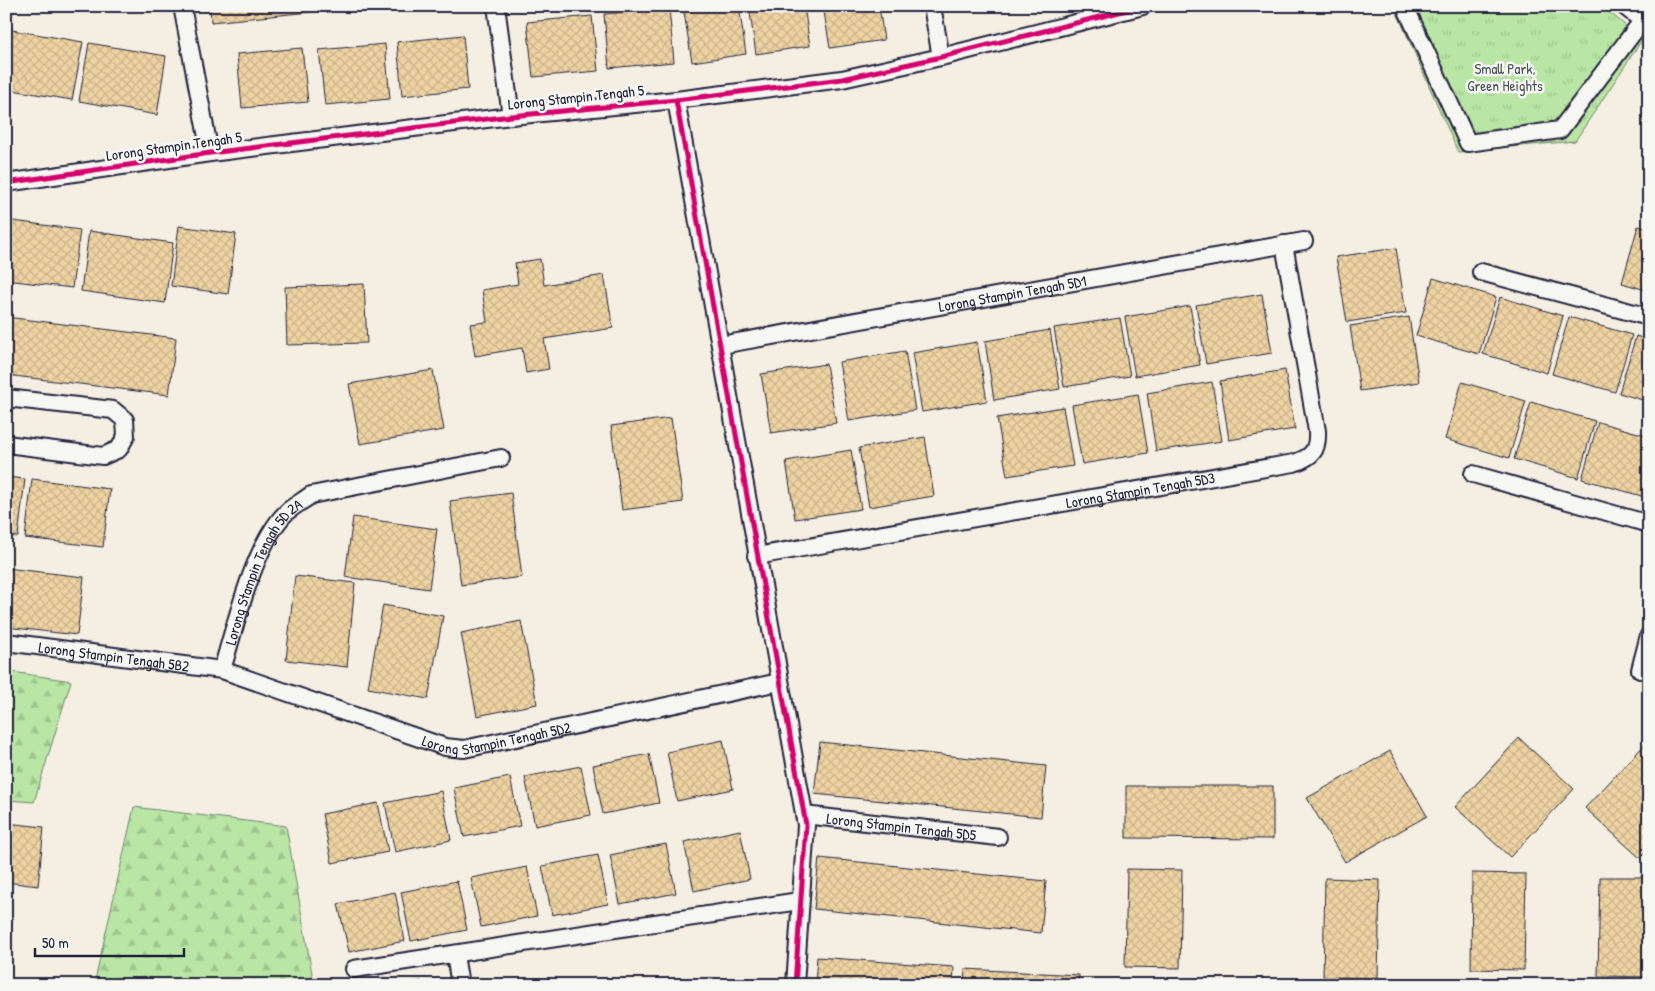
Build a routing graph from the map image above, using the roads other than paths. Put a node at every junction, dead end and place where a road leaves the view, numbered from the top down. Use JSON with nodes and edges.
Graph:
{"nodes":[{"id":1,"x":182,"y":6,"type":"edge"},
{"id":2,"x":496,"y":6,"type":"edge"},
{"id":3,"x":932,"y":6,"type":"edge"},
{"id":4,"x":1143,"y":6,"type":"edge"},
{"id":5,"x":1405,"y":6,"type":"edge"},
{"id":6,"x":1624,"y":6,"type":"edge"},
{"id":7,"x":1645,"y":23,"type":"edge"},
{"id":8,"x":941,"y":57,"type":"junction"},
{"id":9,"x":676,"y":100,"type":"junction"},
{"id":10,"x":511,"y":116,"type":"junction"},
{"id":11,"x":210,"y":153,"type":"junction"},
{"id":12,"x":6,"y":183,"type":"edge"},
{"id":13,"x":1304,"y":240,"type":"dead end"},
{"id":14,"x":1284,"y":244,"type":"junction"},
{"id":15,"x":1481,"y":272,"type":"dead end"},
{"id":16,"x":1649,"y":318,"type":"edge"},
{"id":17,"x":721,"y":345,"type":"junction"},
{"id":18,"x":6,"y":398,"type":"edge"},
{"id":19,"x":6,"y":444,"type":"edge"},
{"id":20,"x":501,"y":458,"type":"dead end"},
{"id":21,"x":1473,"y":474,"type":"dead end"},
{"id":22,"x":1649,"y":524,"type":"edge"},
{"id":23,"x":756,"y":556,"type":"junction"},
{"id":24,"x":1649,"y":635,"type":"edge"},
{"id":25,"x":6,"y":642,"type":"edge"},
{"id":26,"x":222,"y":670,"type":"junction"},
{"id":27,"x":1640,"y":670,"type":"dead end"},
{"id":28,"x":779,"y":682,"type":"junction"},
{"id":29,"x":804,"y":815,"type":"junction"},
{"id":30,"x":998,"y":837,"type":"dead end"},
{"id":31,"x":800,"y":901,"type":"junction"},
{"id":32,"x":455,"y":954,"type":"junction"},
{"id":33,"x":354,"y":969,"type":"dead end"},
{"id":34,"x":460,"y":985,"type":"edge"},
{"id":35,"x":795,"y":985,"type":"edge"}],
"edges":[{"from":1,"to":11,"type":"street"},
{"from":2,"to":10,"type":"street"},
{"from":3,"to":8,"type":"street"},
{"from":4,"to":8,"type":"street","name":"Lorong Stampin Tengah 5"},
{"from":5,"to":7,"type":"street"},
{"from":6,"to":7,"type":"street"},
{"from":8,"to":9,"type":"street","name":"Lorong Stampin Tengah 5"},
{"from":9,"to":10,"type":"street","name":"Lorong Stampin Tengah 5"},
{"from":9,"to":17,"type":"street"},
{"from":10,"to":11,"type":"street","name":"Lorong Stampin Tengah 5"},
{"from":11,"to":12,"type":"street","name":"Lorong Stampin Tengah 5"},
{"from":13,"to":14,"type":"street","name":"Lorong Stampin Tengah 5D1"},
{"from":14,"to":17,"type":"street","name":"Lorong Stampin Tengah 5D1"},
{"from":14,"to":23,"type":"street","name":"Lorong Stampin Tengah 5D3"},
{"from":15,"to":16,"type":"street"},
{"from":17,"to":23,"type":"street"},
{"from":18,"to":19,"type":"street"},
{"from":20,"to":26,"type":"street","name":"Lorong Stampin Tengah 5D 2A"},
{"from":21,"to":22,"type":"street"},
{"from":23,"to":28,"type":"street"},
{"from":24,"to":27,"type":"street"},
{"from":25,"to":26,"type":"street","name":"Lorong Stampin Tengah 5B2"},
{"from":26,"to":28,"type":"street","name":"Lorong Stampin Tengah 5D2"},
{"from":28,"to":29,"type":"street"},
{"from":29,"to":30,"type":"street","name":"Lorong Stampin Tengah 5D5"},
{"from":29,"to":31,"type":"street"},
{"from":31,"to":32,"type":"street"},
{"from":31,"to":35,"type":"street"},
{"from":32,"to":33,"type":"street"},
{"from":32,"to":34,"type":"street"}]}
